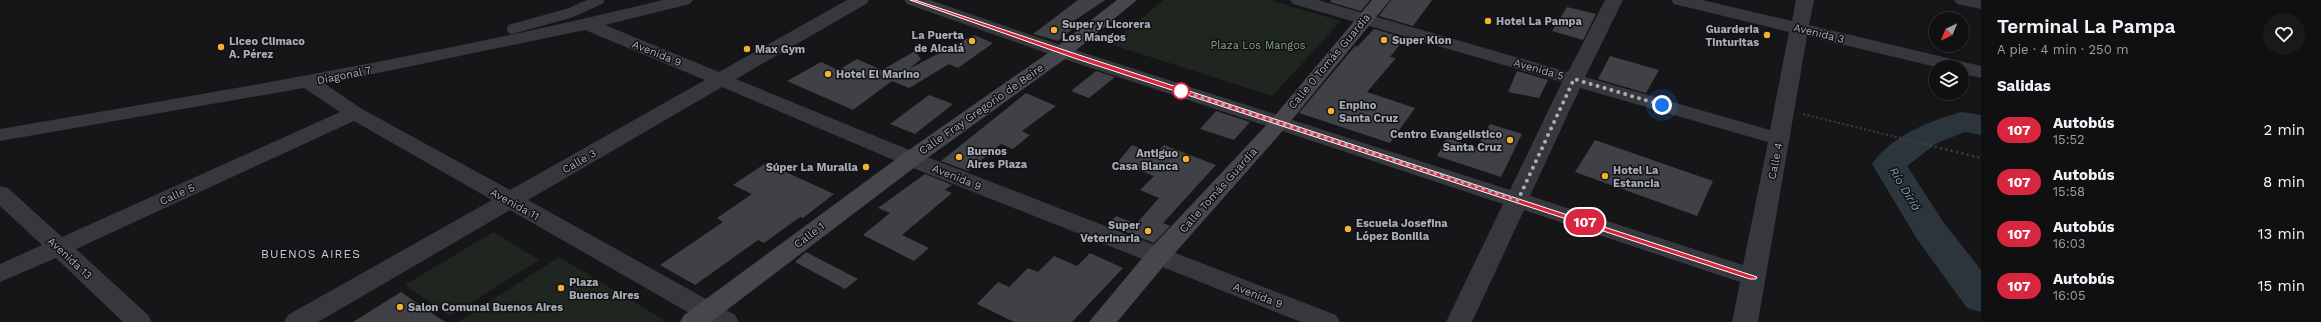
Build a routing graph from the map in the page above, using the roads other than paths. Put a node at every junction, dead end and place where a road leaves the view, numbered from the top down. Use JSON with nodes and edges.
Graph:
{"nodes":[{"id":1,"x":599,"y":0,"type":"edge"},
{"id":2,"x":684,"y":0,"type":"edge"},
{"id":3,"x":860,"y":0,"type":"edge"},
{"id":4,"x":913,"y":0,"type":"edge"},
{"id":5,"x":1128,"y":0,"type":"edge"},
{"id":6,"x":1299,"y":0,"type":"edge"},
{"id":7,"x":1381,"y":0,"type":"edge"},
{"id":8,"x":1614,"y":0,"type":"edge"},
{"id":9,"x":1680,"y":0,"type":"edge"},
{"id":10,"x":1805,"y":0,"type":"edge"},
{"id":11,"x":1963,"y":0,"type":"edge"},
{"id":12,"x":1981,"y":4,"type":"edge"},
{"id":13,"x":1364,"y":19,"type":"junction"},
{"id":14,"x":589,"y":25,"type":"junction"},
{"id":15,"x":512,"y":29,"type":"dead end"},
{"id":16,"x":1800,"y":29,"type":"junction"},
{"id":17,"x":1062,"y":52,"type":"junction"},
{"id":18,"x":1930,"y":60,"type":"edge"},
{"id":19,"x":1969,"y":69,"type":"edge"},
{"id":20,"x":1981,"y":72,"type":"edge"},
{"id":21,"x":1574,"y":79,"type":"junction"},
{"id":22,"x":721,"y":80,"type":"junction"},
{"id":23,"x":308,"y":82,"type":"junction"},
{"id":24,"x":355,"y":114,"type":"junction"},
{"id":25,"x":1279,"y":123,"type":"junction"},
{"id":26,"x":0,"y":135,"type":"edge"},
{"id":27,"x":1779,"y":139,"type":"junction"},
{"id":28,"x":910,"y":158,"type":"junction"},
{"id":29,"x":0,"y":193,"type":"edge"},
{"id":30,"x":1518,"y":200,"type":"junction"},
{"id":31,"x":509,"y":201,"type":"junction"},
{"id":32,"x":59,"y":248,"type":"junction"},
{"id":33,"x":1158,"y":256,"type":"junction"},
{"id":34,"x":0,"y":274,"type":"edge"},
{"id":35,"x":1753,"y":277,"type":"junction"},
{"id":36,"x":709,"y":319,"type":"edge"},
{"id":37,"x":139,"y":322,"type":"edge"},
{"id":38,"x":297,"y":322,"type":"edge"},
{"id":39,"x":1102,"y":322,"type":"edge"},
{"id":40,"x":1327,"y":322,"type":"edge"},
{"id":41,"x":1459,"y":322,"type":"edge"},
{"id":42,"x":1745,"y":322,"type":"edge"}],
"edges":[{"from":1,"to":15,"type":"lane"},
{"from":2,"to":14,"type":"street","name":"Diagonal 7"},
{"from":3,"to":22,"type":"street","name":"Calle 3"},
{"from":4,"to":17,"type":"street"},
{"from":5,"to":17,"type":"street","name":"Calle Fray Gregorio de Beire"},
{"from":6,"to":13,"type":"street","name":"Avenida 5"},
{"from":7,"to":13,"type":"street","name":"Calle 0 Tomás Guardia"},
{"from":8,"to":21,"type":"street"},
{"from":9,"to":16,"type":"street","name":"Avenida 3"},
{"from":10,"to":16,"type":"street","name":"Calle 4"},
{"from":11,"to":12,"type":"street"},
{"from":13,"to":21,"type":"street","name":"Avenida 5"},
{"from":13,"to":25,"type":"street","name":"Calle 0 Tomás Guardia"},
{"from":14,"to":22,"type":"street","name":"Avenida 9"},
{"from":14,"to":23,"type":"street","name":"Diagonal 7"},
{"from":16,"to":18,"type":"street","name":"Avenida 3"},
{"from":16,"to":27,"type":"street","name":"Calle 4"},
{"from":17,"to":25,"type":"street"},
{"from":17,"to":28,"type":"street","name":"Calle Fray Gregorio de Beire"},
{"from":19,"to":20,"type":"street"},
{"from":21,"to":27,"type":"street","name":"Avenida 5"},
{"from":21,"to":30,"type":"street"},
{"from":22,"to":28,"type":"street","name":"Avenida 9"},
{"from":22,"to":31,"type":"street","name":"Calle 3"},
{"from":23,"to":24,"type":"street","name":"Avenida 11"},
{"from":23,"to":26,"type":"street","name":"Diagonal 7"},
{"from":24,"to":31,"type":"street","name":"Avenida 11"},
{"from":24,"to":32,"type":"street","name":"Calle 5"},
{"from":25,"to":30,"type":"street"},
{"from":25,"to":33,"type":"street","name":"Calle Tomás Guardia"},
{"from":27,"to":35,"type":"street","name":"Calle 4"},
{"from":28,"to":33,"type":"street","name":"Avenida 9"},
{"from":28,"to":36,"type":"street","name":"Calle 1"},
{"from":29,"to":32,"type":"street","name":"Avenida 13"},
{"from":30,"to":35,"type":"street"},
{"from":30,"to":41,"type":"street"},
{"from":31,"to":36,"type":"street","name":"Avenida 11"},
{"from":31,"to":38,"type":"street","name":"Calle 3"},
{"from":32,"to":34,"type":"street","name":"Calle 5"},
{"from":32,"to":37,"type":"street","name":"Avenida 13"},
{"from":33,"to":39,"type":"street"},
{"from":33,"to":40,"type":"street","name":"Avenida 9"},
{"from":35,"to":42,"type":"street","name":"Calle 4"}]}
